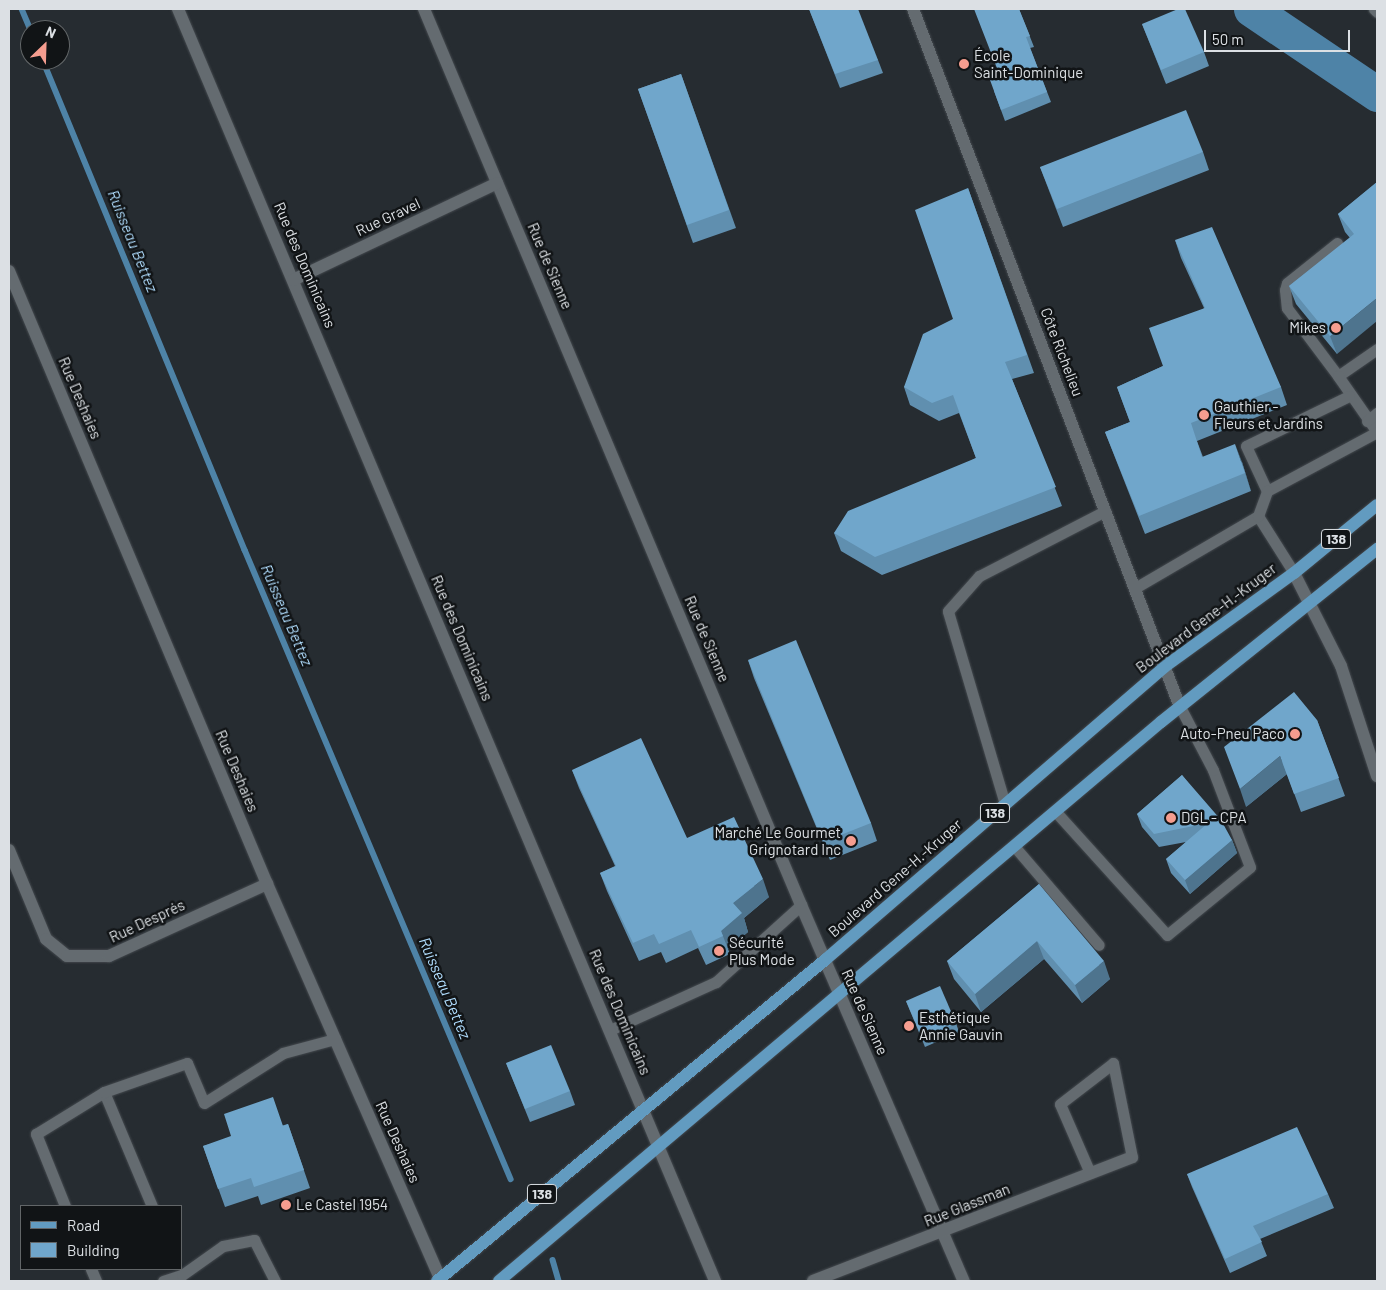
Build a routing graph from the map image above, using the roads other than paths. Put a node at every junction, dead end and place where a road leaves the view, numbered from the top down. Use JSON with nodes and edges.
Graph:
{"nodes":[{"id":1,"x":178,"y":9,"type":"edge"},
{"id":2,"x":424,"y":9,"type":"edge"},
{"id":3,"x":913,"y":9,"type":"edge"},
{"id":4,"x":1374,"y":9,"type":"edge"},
{"id":5,"x":1377,"y":12,"type":"edge"},
{"id":6,"x":497,"y":183,"type":"junction"},
{"id":7,"x":1337,"y":243,"type":"dead end"},
{"id":8,"x":9,"y":271,"type":"edge"},
{"id":9,"x":293,"y":280,"type":"junction"},
{"id":10,"x":1377,"y":349,"type":"edge"},
{"id":11,"x":1338,"y":376,"type":"junction"},
{"id":12,"x":1349,"y":396,"type":"junction"},
{"id":13,"x":1377,"y":413,"type":"edge"},
{"id":14,"x":1367,"y":421,"type":"junction"},
{"id":15,"x":1377,"y":432,"type":"edge"},
{"id":16,"x":1266,"y":491,"type":"junction"},
{"id":17,"x":1377,"y":504,"type":"edge"},
{"id":18,"x":1105,"y":511,"type":"junction"},
{"id":19,"x":1258,"y":516,"type":"junction"},
{"id":20,"x":1377,"y":549,"type":"edge"},
{"id":21,"x":1294,"y":573,"type":"junction"},
{"id":22,"x":1135,"y":588,"type":"junction"},
{"id":23,"x":1309,"y":604,"type":"junction"},
{"id":24,"x":1164,"y":667,"type":"junction"},
{"id":25,"x":1180,"y":707,"type":"junction"},
{"id":26,"x":1377,"y":776,"type":"edge"},
{"id":27,"x":1005,"y":804,"type":"junction"},
{"id":28,"x":1055,"y":811,"type":"junction"},
{"id":29,"x":1014,"y":846,"type":"junction"},
{"id":30,"x":9,"y":850,"type":"edge"},
{"id":31,"x":267,"y":884,"type":"junction"},
{"id":32,"x":801,"y":904,"type":"junction"},
{"id":33,"x":1099,"y":945,"type":"dead end"},
{"id":34,"x":825,"y":960,"type":"junction"},
{"id":35,"x":839,"y":994,"type":"junction"},
{"id":36,"x":610,"y":1030,"type":"junction"},
{"id":37,"x":335,"y":1039,"type":"junction"},
{"id":38,"x":104,"y":1092,"type":"junction"},
{"id":39,"x":644,"y":1109,"type":"junction"},
{"id":40,"x":660,"y":1145,"type":"junction"},
{"id":41,"x":1132,"y":1156,"type":"joint"},
{"id":42,"x":1090,"y":1173,"type":"junction"},
{"id":43,"x":65,"y":1205,"type":"edge"},
{"id":44,"x":152,"y":1205,"type":"edge"},
{"id":45,"x":944,"y":1232,"type":"junction"},
{"id":46,"x":182,"y":1275,"type":"edge"},
{"id":47,"x":440,"y":1280,"type":"edge"},
{"id":48,"x":163,"y":1281,"type":"edge"},
{"id":49,"x":275,"y":1281,"type":"edge"},
{"id":50,"x":499,"y":1281,"type":"edge"},
{"id":51,"x":715,"y":1281,"type":"edge"},
{"id":52,"x":813,"y":1281,"type":"edge"},
{"id":53,"x":964,"y":1281,"type":"edge"}],
"edges":[{"from":1,"to":9,"type":"street","name":"Rue des Dominicains"},
{"from":2,"to":6,"type":"street","name":"Rue de Sienne"},
{"from":3,"to":18,"type":"street","name":"Côte Richelieu"},
{"from":4,"to":5,"type":"lane"},
{"from":6,"to":9,"type":"street","name":"Rue Gravel"},
{"from":6,"to":32,"type":"street","name":"Rue de Sienne"},
{"from":7,"to":11,"type":"lane"},
{"from":8,"to":31,"type":"street","name":"Rue Deshaies"},
{"from":9,"to":36,"type":"street","name":"Rue des Dominicains"},
{"from":10,"to":11,"type":"lane"},
{"from":11,"to":12,"type":"lane"},
{"from":12,"to":14,"type":"lane"},
{"from":12,"to":16,"type":"lane"},
{"from":13,"to":14,"type":"lane"},
{"from":14,"to":15,"type":"lane"},
{"from":15,"to":16,"type":"lane"},
{"from":16,"to":19,"type":"lane"},
{"from":17,"to":21,"type":"main road","name":"Boulevard Gene-H.-Kruger","number":"138"},
{"from":18,"to":22,"type":"street","name":"Côte Richelieu"},
{"from":18,"to":27,"type":"lane"},
{"from":19,"to":21,"type":"lane"},
{"from":19,"to":22,"type":"lane"},
{"from":20,"to":23,"type":"main road","number":"138"},
{"from":21,"to":23,"type":"street"},
{"from":21,"to":24,"type":"main road","name":"Boulevard Gene-H.-Kruger","number":"138"},
{"from":22,"to":24,"type":"street","name":"Côte Richelieu"},
{"from":23,"to":25,"type":"main road","number":"138"},
{"from":23,"to":26,"type":"street"},
{"from":24,"to":25,"type":"street","name":"Côte Richelieu"},
{"from":24,"to":27,"type":"main road","name":"Boulevard Gene-H.-Kruger","number":"138"},
{"from":25,"to":28,"type":"main road","number":"138"},
{"from":25,"to":28,"type":"lane"},
{"from":27,"to":34,"type":"main road","name":"Boulevard Gene-H.-Kruger","number":"138"},
{"from":28,"to":29,"type":"main road","number":"138"},
{"from":29,"to":33,"type":"lane"},
{"from":29,"to":35,"type":"main road","number":"138"},
{"from":30,"to":31,"type":"street","name":"Rue Després"},
{"from":31,"to":37,"type":"street","name":"Rue Deshaies"},
{"from":32,"to":34,"type":"street","name":"Rue de Sienne"},
{"from":32,"to":36,"type":"lane"},
{"from":34,"to":35,"type":"street","name":"Rue de Sienne"},
{"from":34,"to":39,"type":"main road","name":"Boulevard Gene-H.-Kruger","number":"138"},
{"from":35,"to":40,"type":"main road","number":"138"},
{"from":35,"to":45,"type":"street","name":"Rue de Sienne"},
{"from":36,"to":39,"type":"street","name":"Rue des Dominicains"},
{"from":37,"to":38,"type":"lane"},
{"from":37,"to":47,"type":"street","name":"Rue Deshaies"},
{"from":38,"to":43,"type":"lane"},
{"from":38,"to":44,"type":"lane"},
{"from":39,"to":40,"type":"street","name":"Rue des Dominicains"},
{"from":39,"to":47,"type":"main road","name":"Boulevard Gene-H.-Kruger","number":"138"},
{"from":40,"to":50,"type":"main road","number":"138"},
{"from":40,"to":51,"type":"street","name":"Rue des Dominicains"},
{"from":41,"to":42,"type":"street","name":"Rue Glassman"},
{"from":41,"to":42,"type":"lane"},
{"from":42,"to":45,"type":"street","name":"Rue Glassman"},
{"from":45,"to":52,"type":"street","name":"Rue Glassman"},
{"from":45,"to":53,"type":"street","name":"Rue de Sienne"},
{"from":46,"to":48,"type":"lane"},
{"from":46,"to":49,"type":"lane"}]}
